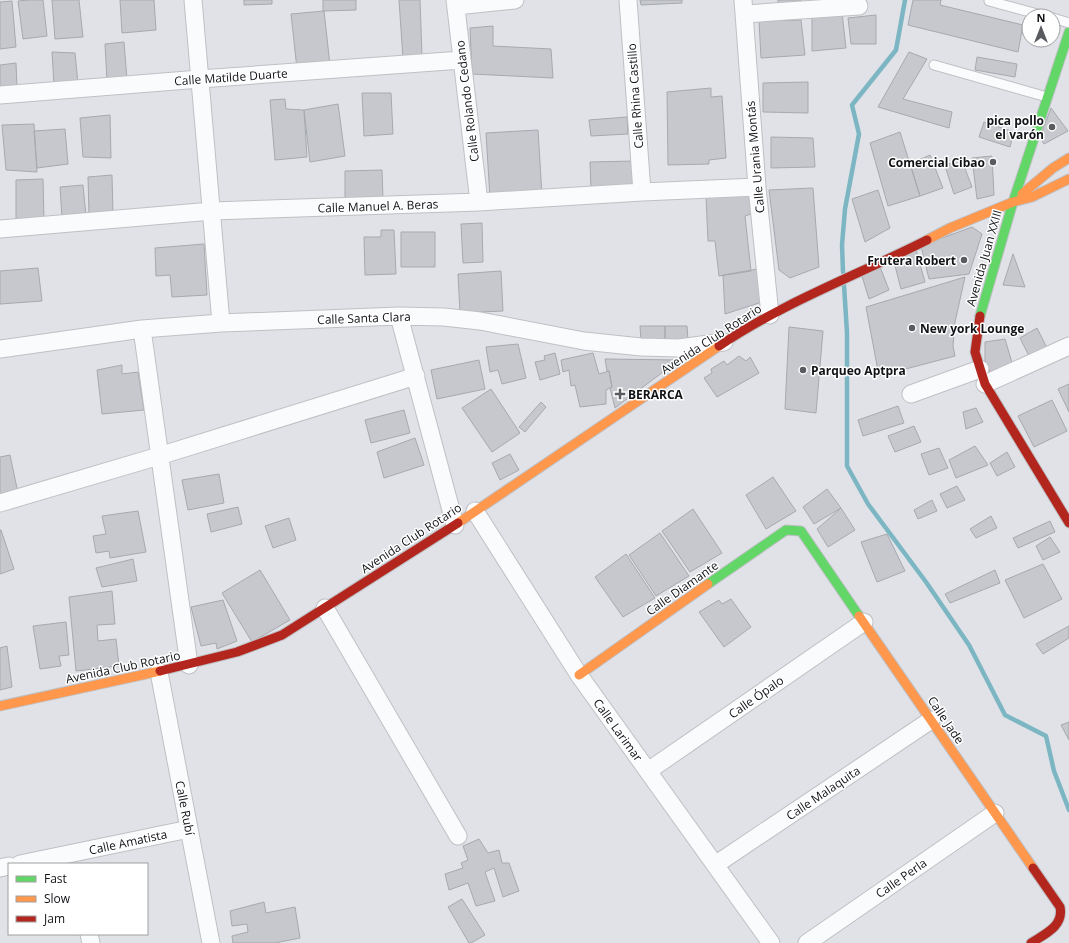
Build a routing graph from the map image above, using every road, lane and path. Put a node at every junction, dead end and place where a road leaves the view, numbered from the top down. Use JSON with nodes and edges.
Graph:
{"nodes":[{"id":1,"x":193,"y":0,"type":"edge"},
{"id":2,"x":515,"y":0,"type":"edge"},
{"id":3,"x":628,"y":0,"type":"edge"},
{"id":4,"x":989,"y":1,"type":"edge"},
{"id":5,"x":455,"y":3,"type":"edge"},
{"id":6,"x":859,"y":6,"type":"dead end"},
{"id":7,"x":744,"y":7,"type":"edge"},
{"id":8,"x":1021,"y":10,"type":"edge"},
{"id":9,"x":1069,"y":32,"type":"edge"},
{"id":10,"x":462,"y":60,"type":"junction"},
{"id":11,"x":934,"y":65,"type":"dead end"},
{"id":12,"x":200,"y":79,"type":"junction"},
{"id":13,"x":0,"y":95,"type":"edge"},
{"id":14,"x":1047,"y":97,"type":"junction"},
{"id":15,"x":1069,"y":158,"type":"edge"},
{"id":16,"x":1069,"y":179,"type":"edge"},
{"id":17,"x":757,"y":188,"type":"junction"},
{"id":18,"x":642,"y":192,"type":"junction"},
{"id":19,"x":479,"y":202,"type":"junction"},
{"id":20,"x":1012,"y":202,"type":"junction"},
{"id":21,"x":212,"y":211,"type":"junction"},
{"id":22,"x":0,"y":229,"type":"edge"},
{"id":23,"x":770,"y":315,"type":"junction"},
{"id":24,"x":399,"y":316,"type":"junction"},
{"id":25,"x":221,"y":323,"type":"junction"},
{"id":26,"x":142,"y":329,"type":"junction"},
{"id":27,"x":726,"y":341,"type":"junction"},
{"id":28,"x":1069,"y":346,"type":"edge"},
{"id":29,"x":0,"y":349,"type":"edge"},
{"id":30,"x":416,"y":376,"type":"junction"},
{"id":31,"x":982,"y":377,"type":"junction"},
{"id":32,"x":911,"y":394,"type":"dead end"},
{"id":33,"x":159,"y":456,"type":"junction"},
{"id":34,"x":0,"y":503,"type":"edge"},
{"id":35,"x":475,"y":511,"type":"junction"},
{"id":36,"x":1069,"y":523,"type":"edge"},
{"id":37,"x":455,"y":525,"type":"junction"},
{"id":38,"x":801,"y":531,"type":"joint"},
{"id":39,"x":325,"y":608,"type":"junction"},
{"id":40,"x":864,"y":622,"type":"junction"},
{"id":41,"x":189,"y":665,"type":"junction"},
{"id":42,"x":159,"y":672,"type":"junction"},
{"id":43,"x":579,"y":675,"type":"junction"},
{"id":44,"x":0,"y":706,"type":"edge"},
{"id":45,"x":931,"y":720,"type":"junction"},
{"id":46,"x":648,"y":771,"type":"junction"},
{"id":47,"x":994,"y":813,"type":"junction"},
{"id":48,"x":189,"y":829,"type":"junction"},
{"id":49,"x":458,"y":836,"type":"dead end"},
{"id":50,"x":74,"y":859,"type":"edge"},
{"id":51,"x":31,"y":863,"type":"edge"},
{"id":52,"x":715,"y":865,"type":"junction"},
{"id":53,"x":211,"y":943,"type":"edge"},
{"id":54,"x":770,"y":943,"type":"edge"},
{"id":55,"x":807,"y":943,"type":"edge"},
{"id":56,"x":1031,"y":943,"type":"edge"}],
"edges":[{"from":1,"to":12,"type":"street"},
{"from":2,"to":5,"type":"street"},
{"from":3,"to":18,"type":"street","name":"Calle Rhina Castillo"},
{"from":4,"to":8,"type":"lane"},
{"from":5,"to":10,"type":"street","name":"Calle Rolando Cedano"},
{"from":6,"to":7,"type":"street"},
{"from":7,"to":17,"type":"street","name":"Calle Urania Montás"},
{"from":9,"to":14,"type":"main road","name":"Avenida Juan XXIII"},
{"from":10,"to":12,"type":"street","name":"Calle Matilde Duarte"},
{"from":10,"to":19,"type":"street","name":"Calle Rolando Cedano"},
{"from":11,"to":14,"type":"lane"},
{"from":12,"to":13,"type":"street","name":"Calle Matilde Duarte"},
{"from":12,"to":21,"type":"street"},
{"from":14,"to":20,"type":"main road","name":"Avenida Juan XXIII"},
{"from":15,"to":20,"type":"main road"},
{"from":16,"to":20,"type":"main road"},
{"from":17,"to":18,"type":"street","name":"Calle Manuel A. Beras"},
{"from":17,"to":23,"type":"street","name":"Calle Urania Montás"},
{"from":18,"to":19,"type":"street","name":"Calle Manuel A. Beras"},
{"from":19,"to":21,"type":"street","name":"Calle Manuel A. Beras"},
{"from":20,"to":23,"type":"main road","name":"Avenida Club Rotario"},
{"from":20,"to":31,"type":"main road","name":"Avenida Juan XXIII"},
{"from":21,"to":22,"type":"street","name":"Calle Manuel A. Beras"},
{"from":21,"to":25,"type":"street"},
{"from":23,"to":27,"type":"main road","name":"Avenida Club Rotario"},
{"from":24,"to":25,"type":"street","name":"Calle Santa Clara"},
{"from":24,"to":27,"type":"street","name":"Calle Santa Clara"},
{"from":24,"to":30,"type":"street"},
{"from":25,"to":26,"type":"street","name":"Calle Santa Clara"},
{"from":26,"to":29,"type":"street","name":"Calle Santa Clara"},
{"from":26,"to":33,"type":"street"},
{"from":27,"to":35,"type":"main road","name":"Avenida Club Rotario"},
{"from":28,"to":31,"type":"street"},
{"from":30,"to":33,"type":"street"},
{"from":30,"to":37,"type":"street"},
{"from":31,"to":32,"type":"street"},
{"from":31,"to":36,"type":"main road","name":"Avenida Juan XXIII"},
{"from":33,"to":34,"type":"street"},
{"from":33,"to":41,"type":"street"},
{"from":35,"to":37,"type":"main road","name":"Avenida Club Rotario"},
{"from":35,"to":43,"type":"street","name":"Calle Larimar"},
{"from":37,"to":39,"type":"main road","name":"Avenida Club Rotario"},
{"from":38,"to":40,"type":"main road","name":"Calle Jade"},
{"from":38,"to":43,"type":"main road","name":"Calle Diamante"},
{"from":39,"to":41,"type":"main road","name":"Avenida Club Rotario"},
{"from":39,"to":49,"type":"street"},
{"from":40,"to":45,"type":"main road","name":"Calle Jade"},
{"from":40,"to":46,"type":"street","name":"Calle Ópalo"},
{"from":41,"to":42,"type":"main road","name":"Avenida Club Rotario"},
{"from":42,"to":44,"type":"main road","name":"Avenida Club Rotario"},
{"from":42,"to":48,"type":"street","name":"Calle Rubí"},
{"from":43,"to":46,"type":"street","name":"Calle Larimar"},
{"from":45,"to":47,"type":"main road","name":"Calle Jade"},
{"from":45,"to":52,"type":"street","name":"Calle Malaquita"},
{"from":46,"to":52,"type":"street","name":"Calle Larimar"},
{"from":47,"to":55,"type":"street","name":"Calle Perla"},
{"from":47,"to":56,"type":"main road","name":"Calle Jade"},
{"from":48,"to":50,"type":"street","name":"Calle Amatista"},
{"from":48,"to":53,"type":"street","name":"Calle Rubí"},
{"from":50,"to":51,"type":"street","name":"Calle Amatista"},
{"from":52,"to":54,"type":"street","name":"Calle Larimar"}]}
